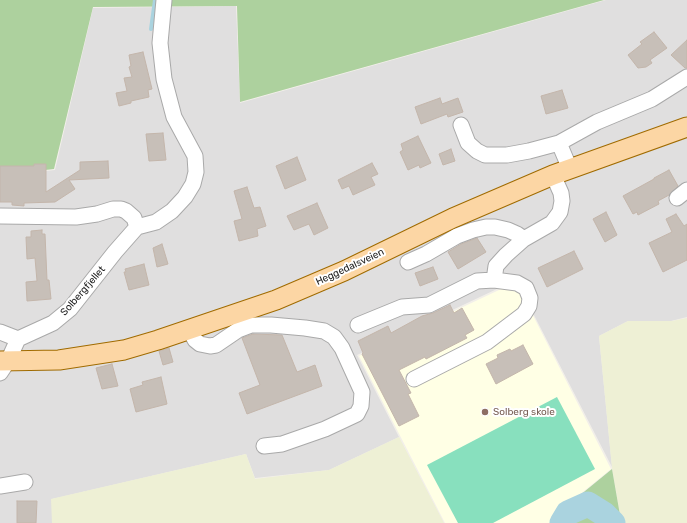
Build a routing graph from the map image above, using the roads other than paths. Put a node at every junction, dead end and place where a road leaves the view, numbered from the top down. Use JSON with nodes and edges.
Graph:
{"nodes":[{"id":1,"x":164,"y":0,"type":"edge"},
{"id":2,"x":687,"y":77,"type":"edge"},
{"id":3,"x":461,"y":125,"type":"dead end"},
{"id":4,"x":687,"y":127,"type":"edge"},
{"id":5,"x":559,"y":143,"type":"junction"},
{"id":6,"x":561,"y":172,"type":"junction"},
{"id":7,"x":0,"y":216,"type":"edge"},
{"id":8,"x":137,"y":228,"type":"junction"},
{"id":9,"x":524,"y":239,"type":"junction"},
{"id":10,"x":408,"y":262,"type":"dead end"},
{"id":11,"x":494,"y":280,"type":"junction"},
{"id":12,"x":358,"y":325,"type":"dead end"},
{"id":13,"x":189,"y":329,"type":"junction"},
{"id":14,"x":0,"y":332,"type":"edge"},
{"id":15,"x":18,"y":339,"type":"junction"},
{"id":16,"x":3,"y":365,"type":"edge"},
{"id":17,"x":414,"y":379,"type":"dead end"},
{"id":18,"x":264,"y":446,"type":"dead end"},
{"id":19,"x":25,"y":482,"type":"dead end"},
{"id":20,"x":0,"y":486,"type":"edge"}],
"edges":[{"from":1,"to":8,"type":"street","name":"Solbergfjellet"},
{"from":2,"to":5,"type":"street"},
{"from":3,"to":5,"type":"street"},
{"from":4,"to":6,"type":"main road","name":"Heggedalsveien"},
{"from":5,"to":6,"type":"street"},
{"from":6,"to":9,"type":"street"},
{"from":6,"to":13,"type":"main road","name":"Heggedalsveien"},
{"from":7,"to":8,"type":"street"},
{"from":8,"to":15,"type":"street","name":"Solbergfjellet"},
{"from":9,"to":10,"type":"street"},
{"from":9,"to":11,"type":"street"},
{"from":11,"to":12,"type":"street"},
{"from":11,"to":17,"type":"street"},
{"from":13,"to":16,"type":"main road","name":"Heggedalsveien"},
{"from":13,"to":18,"type":"street"},
{"from":14,"to":15,"type":"street"},
{"from":15,"to":16,"type":"street"},
{"from":19,"to":20,"type":"street"}]}
